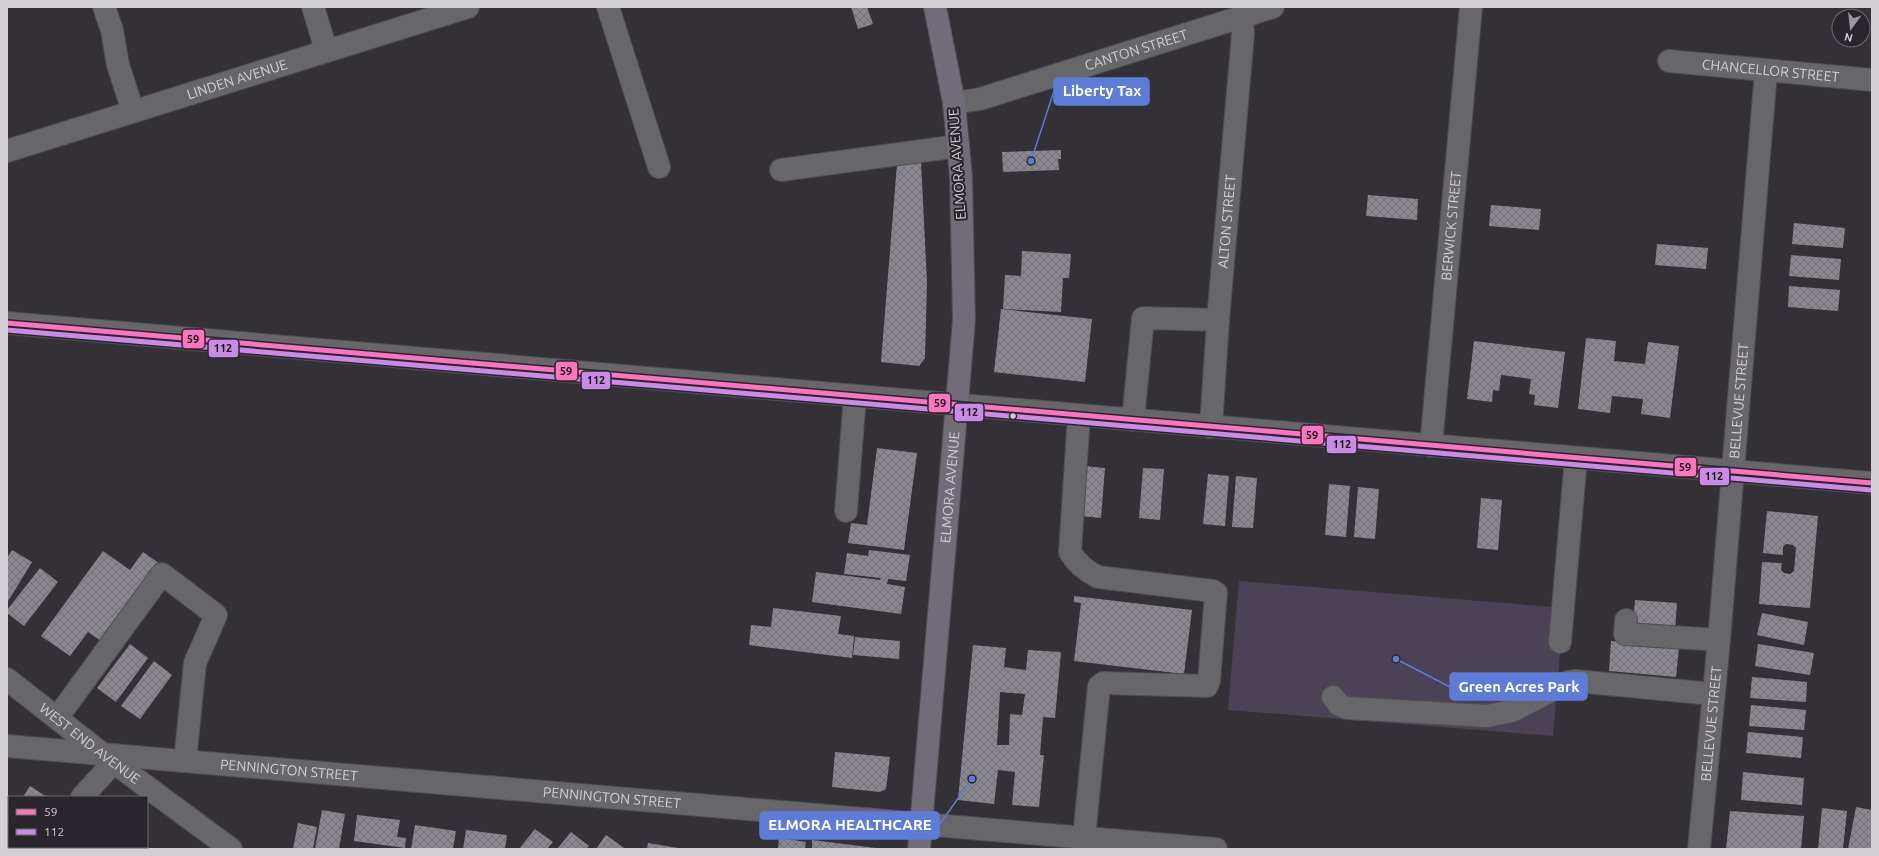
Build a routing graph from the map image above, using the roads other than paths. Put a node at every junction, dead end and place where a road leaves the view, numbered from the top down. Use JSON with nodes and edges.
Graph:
{"nodes":[{"id":1,"x":104,"y":7,"type":"edge"},
{"id":2,"x":313,"y":7,"type":"edge"},
{"id":3,"x":468,"y":7,"type":"edge"},
{"id":4,"x":608,"y":7,"type":"edge"},
{"id":5,"x":935,"y":7,"type":"edge"},
{"id":6,"x":1273,"y":7,"type":"edge"},
{"id":7,"x":1471,"y":7,"type":"edge"},
{"id":8,"x":1242,"y":17,"type":"junction"},
{"id":9,"x":326,"y":50,"type":"junction"},
{"id":10,"x":1669,"y":62,"type":"dead end"},
{"id":11,"x":1766,"y":71,"type":"junction"},
{"id":12,"x":1872,"y":80,"type":"edge"},
{"id":13,"x":954,"y":103,"type":"junction"},
{"id":14,"x":133,"y":111,"type":"junction"},
{"id":15,"x":958,"y":146,"type":"junction"},
{"id":16,"x":7,"y":151,"type":"edge"},
{"id":17,"x":659,"y":167,"type":"dead end"},
{"id":18,"x":781,"y":170,"type":"dead end"},
{"id":19,"x":1218,"y":320,"type":"junction"},
{"id":20,"x":7,"y":323,"type":"edge"},
{"id":21,"x":855,"y":396,"type":"junction"},
{"id":22,"x":957,"y":405,"type":"junction"},
{"id":23,"x":1079,"y":415,"type":"junction"},
{"id":24,"x":1133,"y":420,"type":"junction"},
{"id":25,"x":1211,"y":427,"type":"junction"},
{"id":26,"x":1431,"y":446,"type":"junction"},
{"id":27,"x":1576,"y":458,"type":"junction"},
{"id":28,"x":1732,"y":472,"type":"junction"},
{"id":29,"x":1872,"y":483,"type":"edge"},
{"id":30,"x":846,"y":511,"type":"dead end"},
{"id":31,"x":1626,"y":620,"type":"dead end"},
{"id":32,"x":1718,"y":640,"type":"junction"},
{"id":33,"x":1560,"y":642,"type":"dead end"},
{"id":34,"x":7,"y":679,"type":"edge"},
{"id":35,"x":1713,"y":694,"type":"junction"},
{"id":36,"x":1333,"y":697,"type":"dead end"},
{"id":37,"x":57,"y":718,"type":"junction"},
{"id":38,"x":7,"y":746,"type":"edge"},
{"id":39,"x":107,"y":758,"type":"junction"},
{"id":40,"x":185,"y":761,"type":"junction"},
{"id":41,"x":83,"y":796,"type":"edge"},
{"id":42,"x":147,"y":796,"type":"edge"},
{"id":43,"x":152,"y":801,"type":"edge"},
{"id":44,"x":921,"y":824,"type":"junction"},
{"id":45,"x":1084,"y":838,"type":"junction"},
{"id":46,"x":1054,"y":842,"type":"edge"},
{"id":47,"x":231,"y":849,"type":"edge"},
{"id":48,"x":919,"y":849,"type":"edge"},
{"id":49,"x":1216,"y":849,"type":"edge"},
{"id":50,"x":1699,"y":849,"type":"edge"}],
"edges":[{"from":1,"to":14,"type":"street"},
{"from":2,"to":9,"type":"street"},
{"from":3,"to":9,"type":"street","name":"LINDEN AVENUE"},
{"from":4,"to":17,"type":"street"},
{"from":5,"to":13,"type":"main road","name":"ELMORA AVENUE"},
{"from":6,"to":8,"type":"street","name":"CANTON STREET"},
{"from":7,"to":26,"type":"street","name":"BERWICK STREET"},
{"from":8,"to":13,"type":"street","name":"CANTON STREET"},
{"from":8,"to":19,"type":"street","name":"ALTON STREET"},
{"from":9,"to":14,"type":"street","name":"LINDEN AVENUE"},
{"from":10,"to":11,"type":"street","name":"CHANCELLOR STREET"},
{"from":11,"to":12,"type":"street","name":"CHANCELLOR STREET"},
{"from":11,"to":28,"type":"street","name":"BELLEVUE STREET"},
{"from":13,"to":15,"type":"main road","name":"ELMORA AVENUE"},
{"from":14,"to":16,"type":"street","name":"LINDEN AVENUE"},
{"from":15,"to":18,"type":"street"},
{"from":15,"to":22,"type":"main road","name":"ELMORA AVENUE"},
{"from":19,"to":24,"type":"street"},
{"from":19,"to":25,"type":"street","name":"ALTON STREET"},
{"from":20,"to":21,"type":"street"},
{"from":21,"to":22,"type":"street"},
{"from":21,"to":30,"type":"street"},
{"from":22,"to":23,"type":"street"},
{"from":22,"to":44,"type":"main road","name":"ELMORA AVENUE"},
{"from":23,"to":24,"type":"street"},
{"from":23,"to":45,"type":"street"},
{"from":24,"to":25,"type":"street"},
{"from":25,"to":26,"type":"street"},
{"from":26,"to":27,"type":"street"},
{"from":27,"to":28,"type":"street"},
{"from":27,"to":33,"type":"street"},
{"from":28,"to":29,"type":"street"},
{"from":28,"to":32,"type":"street","name":"BELLEVUE STREET"},
{"from":31,"to":32,"type":"street"},
{"from":32,"to":35,"type":"street","name":"BELLEVUE STREET"},
{"from":34,"to":37,"type":"street","name":"WEST END AVENUE"},
{"from":35,"to":36,"type":"street"},
{"from":35,"to":50,"type":"street","name":"BELLEVUE STREET"},
{"from":37,"to":39,"type":"street","name":"WEST END AVENUE"},
{"from":37,"to":40,"type":"street"},
{"from":38,"to":39,"type":"street","name":"PENNINGTON STREET"},
{"from":39,"to":40,"type":"street","name":"PENNINGTON STREET"},
{"from":39,"to":41,"type":"street"},
{"from":39,"to":42,"type":"street","name":"WEST END AVENUE"},
{"from":40,"to":44,"type":"street","name":"PENNINGTON STREET"},
{"from":43,"to":47,"type":"street","name":"WEST END AVENUE"},
{"from":44,"to":46,"type":"street","name":"PENNINGTON STREET"},
{"from":44,"to":48,"type":"main road","name":"ELMORA AVENUE"},
{"from":45,"to":46,"type":"street","name":"PENNINGTON STREET"},
{"from":45,"to":49,"type":"street","name":"PENNINGTON STREET"}]}
